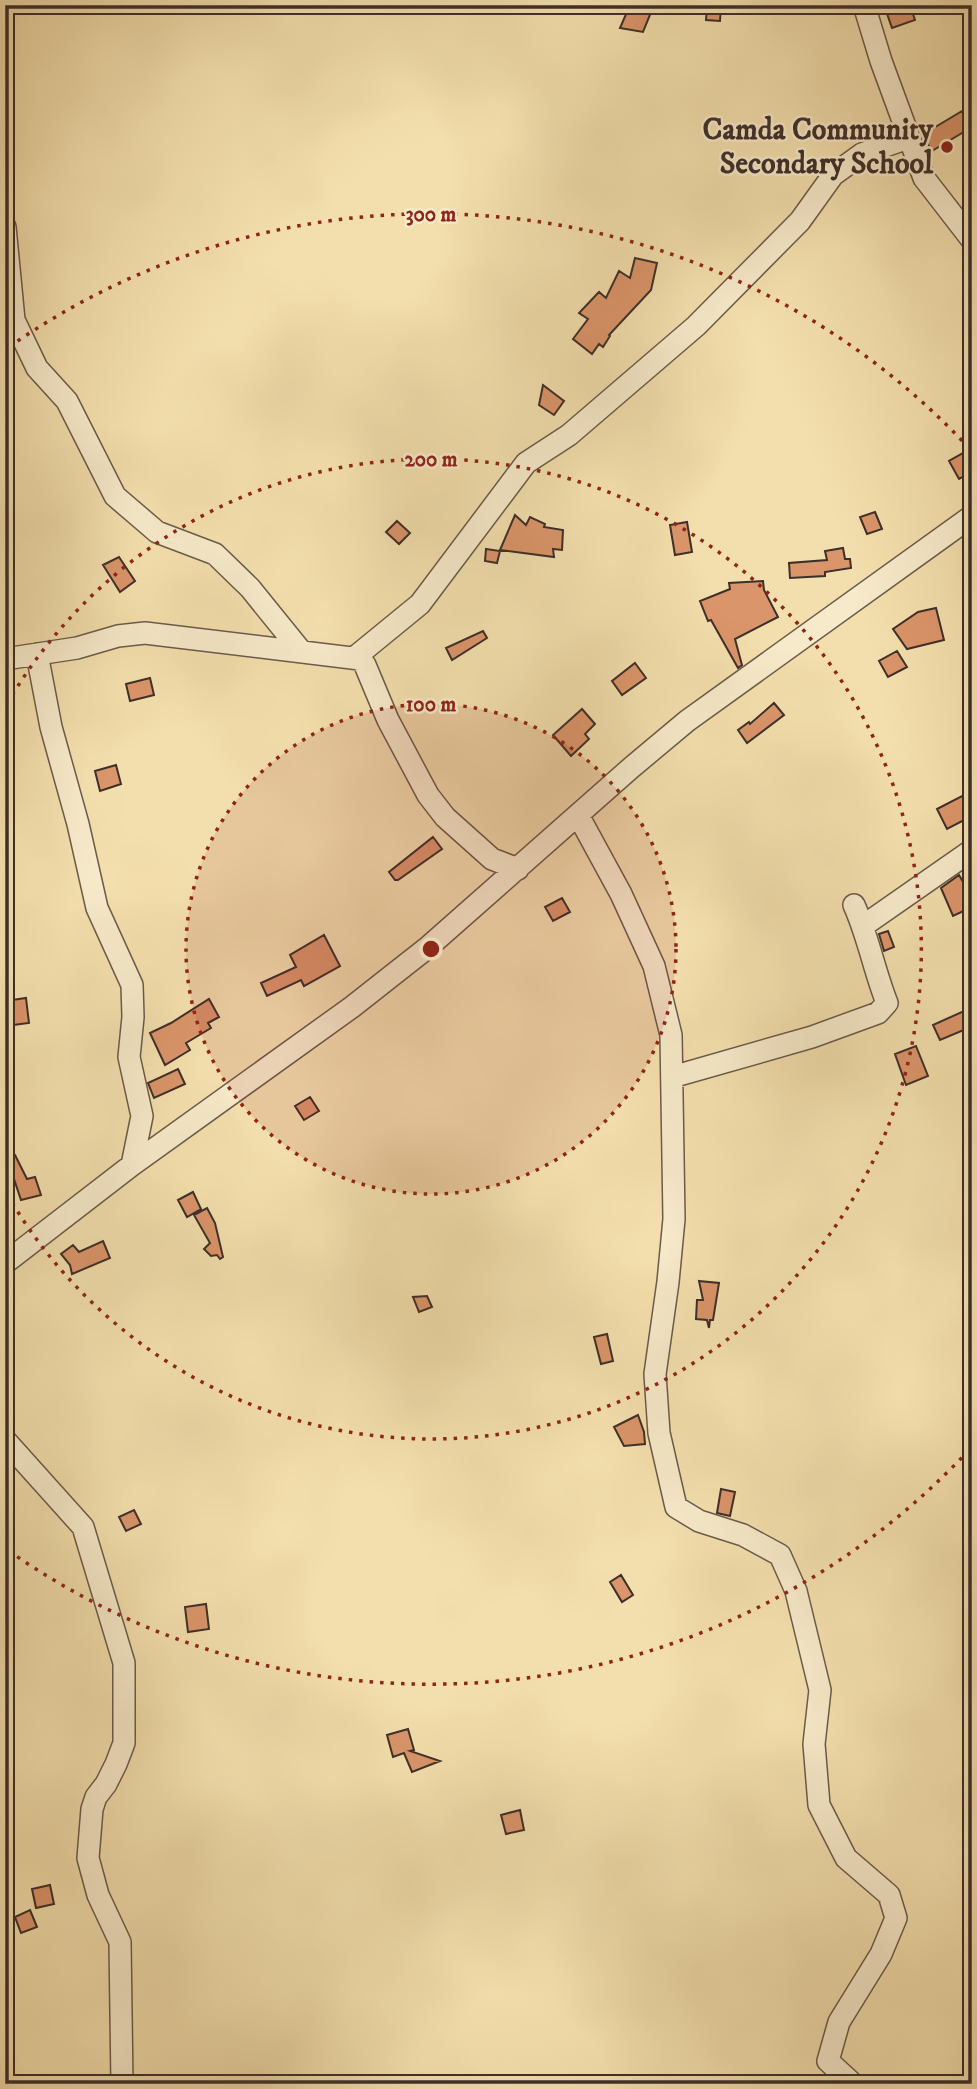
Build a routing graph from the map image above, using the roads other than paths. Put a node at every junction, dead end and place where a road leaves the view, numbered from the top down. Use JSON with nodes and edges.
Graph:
{"nodes":[{"id":1,"x":864,"y":5,"type":"edge"},
{"id":2,"x":908,"y":138,"type":"junction"},
{"id":3,"x":5,"y":227,"type":"edge"},
{"id":4,"x":972,"y":240,"type":"edge"},
{"id":5,"x":972,"y":516,"type":"edge"},
{"id":6,"x":301,"y":651,"type":"junction"},
{"id":7,"x":37,"y":654,"type":"junction"},
{"id":8,"x":354,"y":658,"type":"junction"},
{"id":9,"x":5,"y":659,"type":"edge"},
{"id":10,"x":578,"y":815,"type":"junction"},
{"id":11,"x":972,"y":850,"type":"edge"},
{"id":12,"x":518,"y":869,"type":"junction"},
{"id":13,"x":854,"y":905,"type":"dead end"},
{"id":14,"x":863,"y":926,"type":"junction"},
{"id":15,"x":672,"y":1077,"type":"junction"},
{"id":16,"x":132,"y":1165,"type":"junction"},
{"id":17,"x":5,"y":1263,"type":"edge"},
{"id":18,"x":5,"y":1440,"type":"edge"},
{"id":19,"x":122,"y":2084,"type":"edge"},
{"id":20,"x":853,"y":2084,"type":"edge"}],
"edges":[{"from":1,"to":2,"type":"street"},
{"from":2,"to":4,"type":"street"},
{"from":2,"to":8,"type":"street"},
{"from":3,"to":6,"type":"street"},
{"from":5,"to":10,"type":"street"},
{"from":6,"to":7,"type":"street"},
{"from":6,"to":8,"type":"street"},
{"from":7,"to":9,"type":"street"},
{"from":7,"to":16,"type":"street"},
{"from":8,"to":12,"type":"street"},
{"from":10,"to":12,"type":"street"},
{"from":10,"to":15,"type":"street"},
{"from":11,"to":14,"type":"street"},
{"from":12,"to":16,"type":"street"},
{"from":13,"to":14,"type":"street"},
{"from":14,"to":15,"type":"street"},
{"from":15,"to":20,"type":"street"},
{"from":16,"to":17,"type":"street"},
{"from":18,"to":19,"type":"street"}]}
